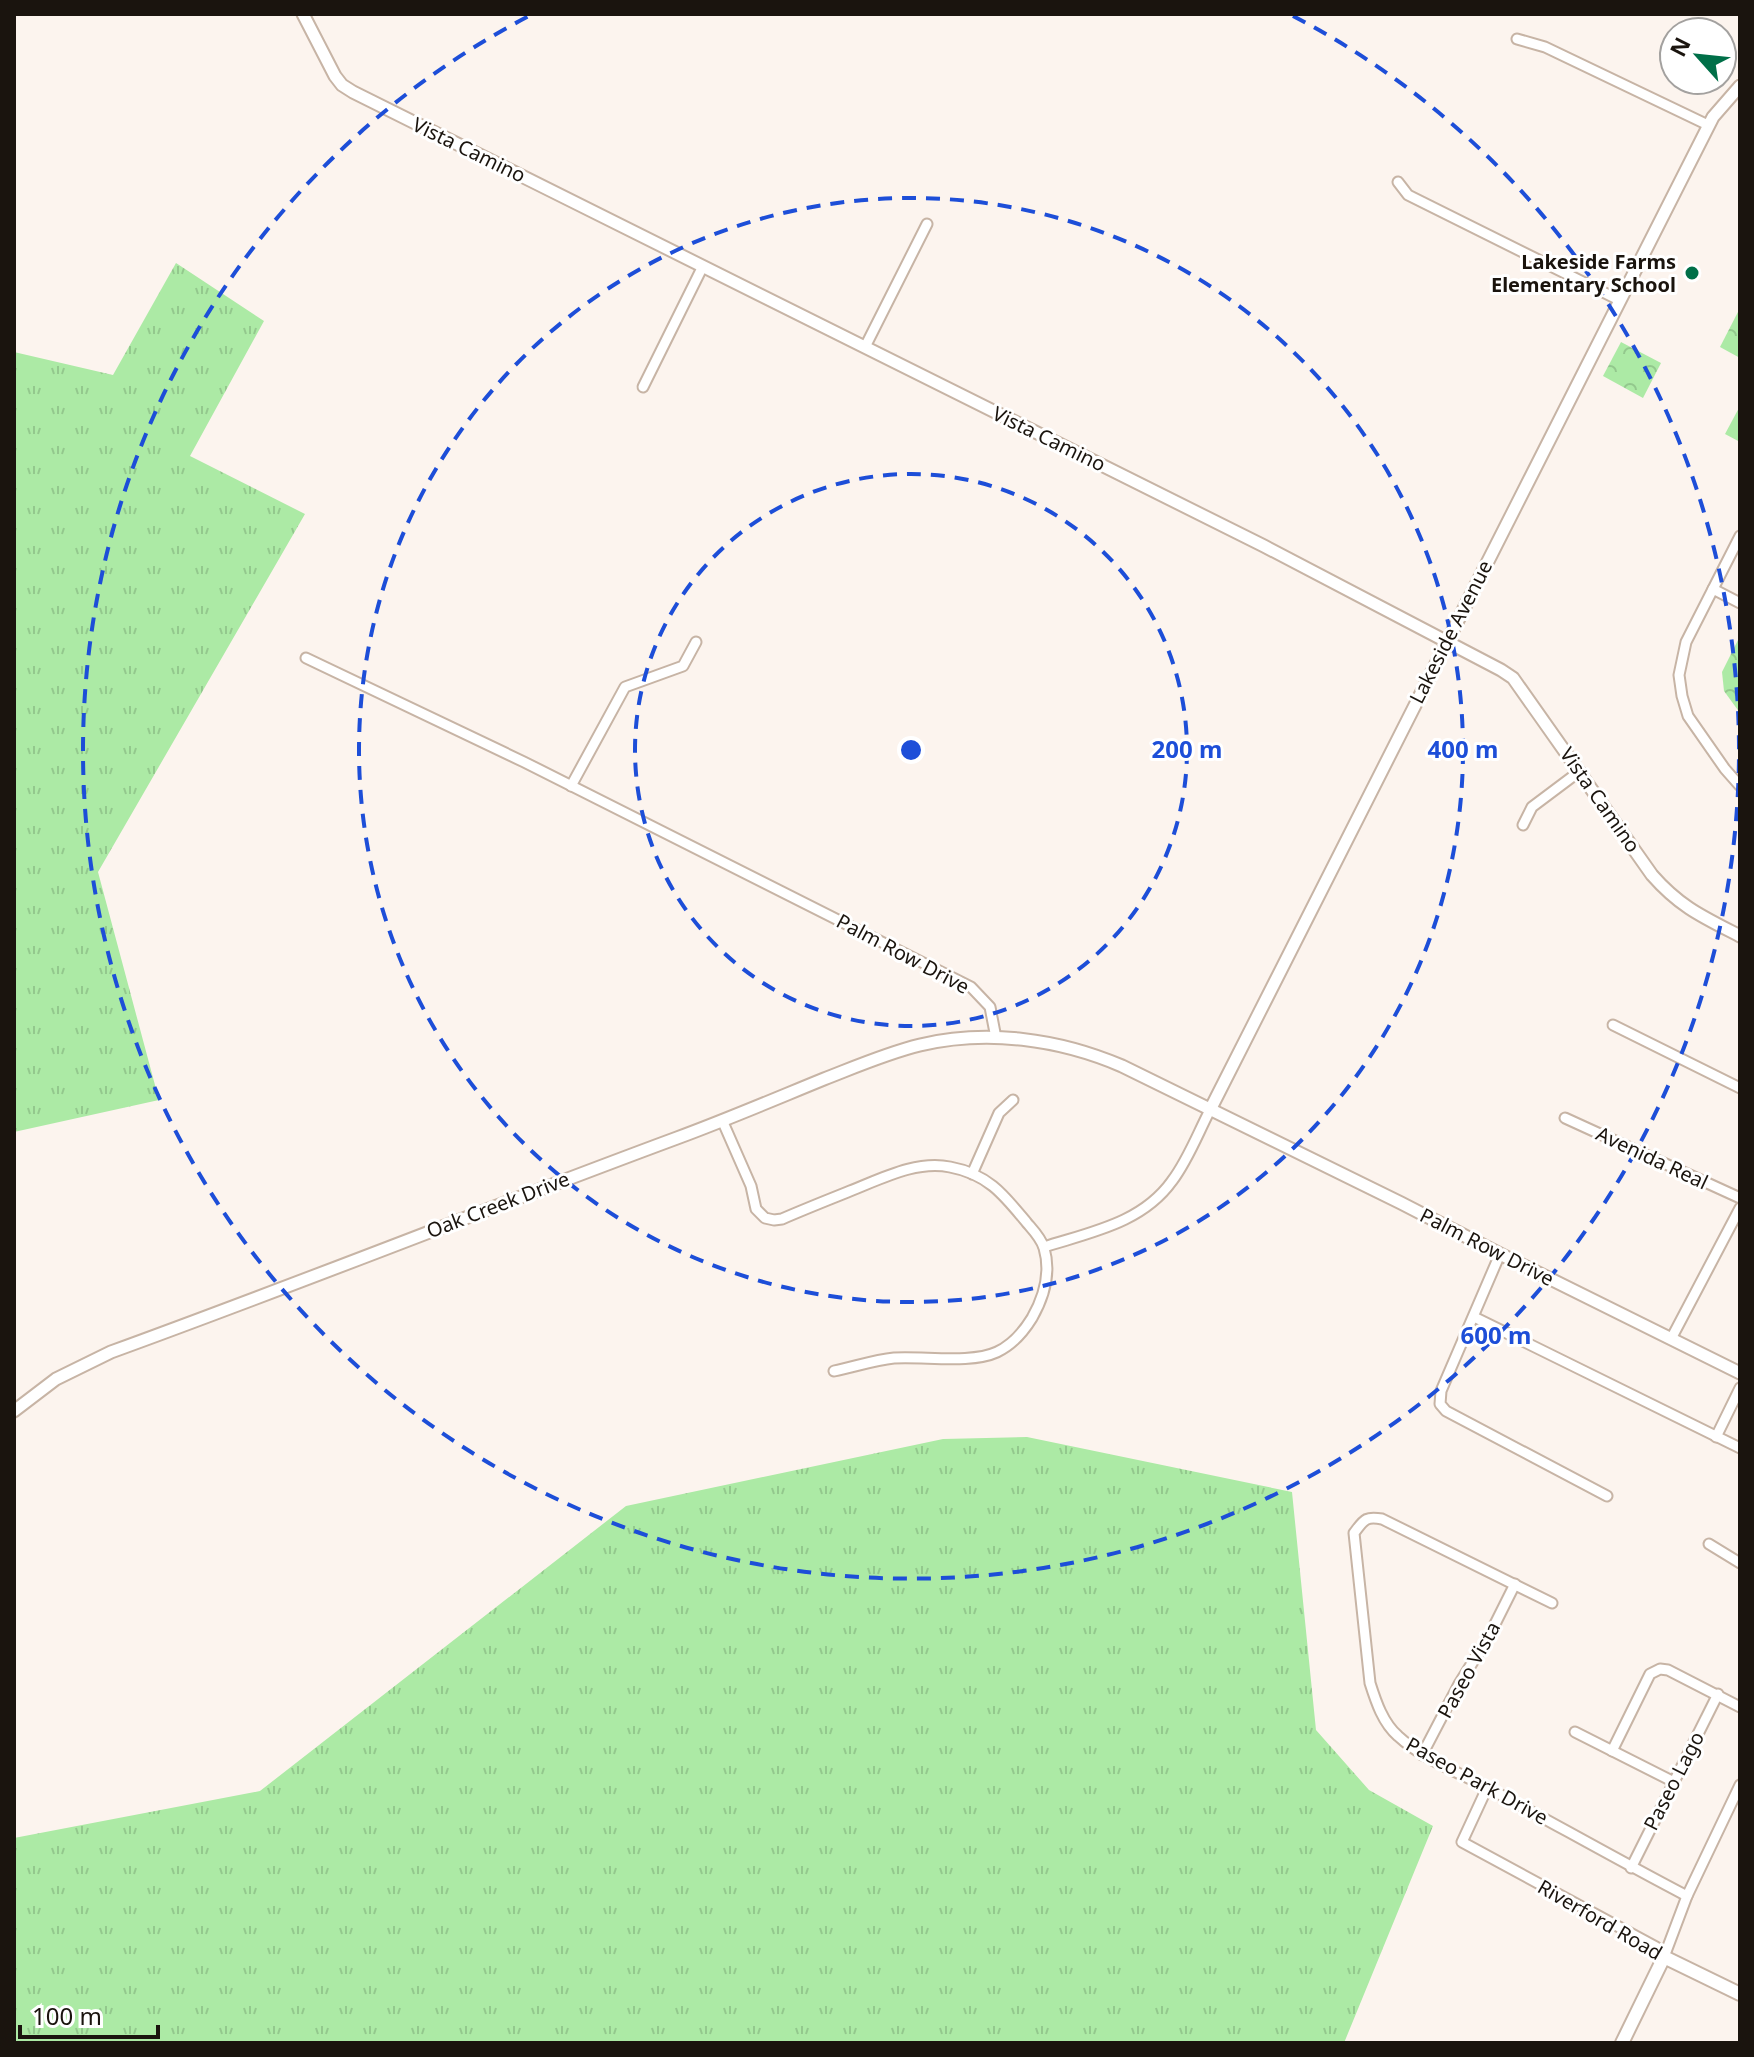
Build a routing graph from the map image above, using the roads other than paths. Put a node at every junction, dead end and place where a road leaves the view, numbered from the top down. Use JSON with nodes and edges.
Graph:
{"nodes":[{"id":1,"x":303,"y":14,"type":"edge"},
{"id":2,"x":1517,"y":39,"type":"dead end"},
{"id":3,"x":1740,"y":86,"type":"edge"},
{"id":4,"x":1708,"y":125,"type":"junction"},
{"id":5,"x":1398,"y":182,"type":"dead end"},
{"id":6,"x":927,"y":224,"type":"dead end"},
{"id":7,"x":702,"y":268,"type":"junction"},
{"id":8,"x":1619,"y":300,"type":"junction"},
{"id":9,"x":865,"y":347,"type":"junction"},
{"id":10,"x":643,"y":387,"type":"dead end"},
{"id":11,"x":1740,"y":536,"type":"edge"},
{"id":12,"x":1713,"y":589,"type":"junction"},
{"id":13,"x":1740,"y":603,"type":"edge"},
{"id":14,"x":1447,"y":641,"type":"junction"},
{"id":15,"x":696,"y":642,"type":"dead end"},
{"id":16,"x":306,"y":658,"type":"dead end"},
{"id":17,"x":1580,"y":771,"type":"junction"},
{"id":18,"x":571,"y":786,"type":"junction"},
{"id":19,"x":1740,"y":786,"type":"edge"},
{"id":20,"x":1523,"y":825,"type":"dead end"},
{"id":21,"x":1740,"y":936,"type":"edge"},
{"id":22,"x":1613,"y":1025,"type":"dead end"},
{"id":23,"x":996,"y":1038,"type":"junction"},
{"id":24,"x":1740,"y":1088,"type":"edge"},
{"id":25,"x":1013,"y":1100,"type":"dead end"},
{"id":26,"x":1210,"y":1110,"type":"junction"},
{"id":27,"x":1565,"y":1118,"type":"dead end"},
{"id":28,"x":722,"y":1120,"type":"junction"},
{"id":29,"x":972,"y":1174,"type":"junction"},
{"id":30,"x":1740,"y":1198,"type":"edge"},
{"id":31,"x":1740,"y":1208,"type":"edge"},
{"id":32,"x":1044,"y":1247,"type":"junction"},
{"id":33,"x":1500,"y":1254,"type":"junction"},
{"id":34,"x":1474,"y":1317,"type":"junction"},
{"id":35,"x":1671,"y":1339,"type":"junction"},
{"id":36,"x":834,"y":1371,"type":"dead end"},
{"id":37,"x":1740,"y":1373,"type":"edge"},
{"id":38,"x":1740,"y":1388,"type":"edge"},
{"id":39,"x":14,"y":1411,"type":"edge"},
{"id":40,"x":1716,"y":1437,"type":"junction"},
{"id":41,"x":1740,"y":1448,"type":"edge"},
{"id":42,"x":1607,"y":1496,"type":"dead end"},
{"id":43,"x":1709,"y":1544,"type":"dead end"},
{"id":44,"x":1740,"y":1563,"type":"edge"},
{"id":45,"x":1515,"y":1584,"type":"junction"},
{"id":46,"x":1552,"y":1603,"type":"dead end"},
{"id":47,"x":1718,"y":1694,"type":"junction"},
{"id":48,"x":1740,"y":1707,"type":"edge"},
{"id":49,"x":1575,"y":1732,"type":"dead end"},
{"id":50,"x":1612,"y":1751,"type":"junction"},
{"id":51,"x":1422,"y":1755,"type":"junction"},
{"id":52,"x":1674,"y":1782,"type":"junction"},
{"id":53,"x":1740,"y":1785,"type":"edge"},
{"id":54,"x":1487,"y":1788,"type":"junction"},
{"id":55,"x":1631,"y":1868,"type":"junction"},
{"id":56,"x":1687,"y":1896,"type":"junction"},
{"id":57,"x":1664,"y":1957,"type":"junction"},
{"id":58,"x":1740,"y":1994,"type":"edge"},
{"id":59,"x":1622,"y":2043,"type":"edge"}],
"edges":[{"from":1,"to":7,"type":"street","name":"Vista Camino"},
{"from":2,"to":4,"type":"street"},
{"from":3,"to":4,"type":"street","name":"Lakeside Avenue"},
{"from":4,"to":8,"type":"street","name":"Lakeside Avenue"},
{"from":5,"to":8,"type":"street"},
{"from":6,"to":9,"type":"street"},
{"from":7,"to":9,"type":"street","name":"Vista Camino"},
{"from":7,"to":10,"type":"street"},
{"from":8,"to":14,"type":"street","name":"Lakeside Avenue"},
{"from":9,"to":14,"type":"street","name":"Vista Camino"},
{"from":11,"to":12,"type":"street"},
{"from":12,"to":13,"type":"street"},
{"from":12,"to":19,"type":"street"},
{"from":14,"to":17,"type":"street","name":"Vista Camino"},
{"from":14,"to":26,"type":"street","name":"Lakeside Avenue"},
{"from":15,"to":18,"type":"street"},
{"from":16,"to":18,"type":"street","name":"Palm Row Drive"},
{"from":17,"to":20,"type":"street"},
{"from":17,"to":21,"type":"street","name":"Vista Camino"},
{"from":18,"to":23,"type":"street","name":"Palm Row Drive"},
{"from":22,"to":24,"type":"street"},
{"from":23,"to":26,"type":"street","name":"Palm Row Drive"},
{"from":23,"to":28,"type":"street","name":"Oak Creek Drive"},
{"from":25,"to":29,"type":"street"},
{"from":26,"to":32,"type":"street","name":"Lakeside Avenue"},
{"from":26,"to":33,"type":"street","name":"Palm Row Drive"},
{"from":27,"to":30,"type":"street","name":"Avenida Real"},
{"from":28,"to":29,"type":"street"},
{"from":28,"to":39,"type":"street","name":"Oak Creek Drive"},
{"from":29,"to":32,"type":"street"},
{"from":31,"to":35,"type":"street"},
{"from":32,"to":36,"type":"street"},
{"from":33,"to":34,"type":"street"},
{"from":33,"to":35,"type":"street","name":"Palm Row Drive"},
{"from":34,"to":40,"type":"street"},
{"from":34,"to":42,"type":"street"},
{"from":35,"to":37,"type":"street","name":"Palm Row Drive"},
{"from":38,"to":40,"type":"street"},
{"from":40,"to":41,"type":"street"},
{"from":43,"to":44,"type":"street"},
{"from":45,"to":46,"type":"street","name":"Paseo Park Drive"},
{"from":45,"to":51,"type":"street","name":"Paseo Vista"},
{"from":45,"to":51,"type":"street","name":"Paseo Park Drive"},
{"from":47,"to":48,"type":"street"},
{"from":47,"to":50,"type":"street"},
{"from":47,"to":52,"type":"street","name":"Paseo Lago"},
{"from":49,"to":50,"type":"street"},
{"from":50,"to":52,"type":"street"},
{"from":51,"to":54,"type":"street","name":"Paseo Park Drive"},
{"from":52,"to":55,"type":"street","name":"Paseo Lago"},
{"from":53,"to":56,"type":"street"},
{"from":54,"to":55,"type":"street","name":"Paseo Park Drive"},
{"from":54,"to":57,"type":"street","name":"Riverford Road"},
{"from":55,"to":56,"type":"street","name":"Paseo Park Drive"},
{"from":56,"to":57,"type":"street"},
{"from":57,"to":58,"type":"main road","name":"Riverford Road"},
{"from":57,"to":59,"type":"main road"}]}
